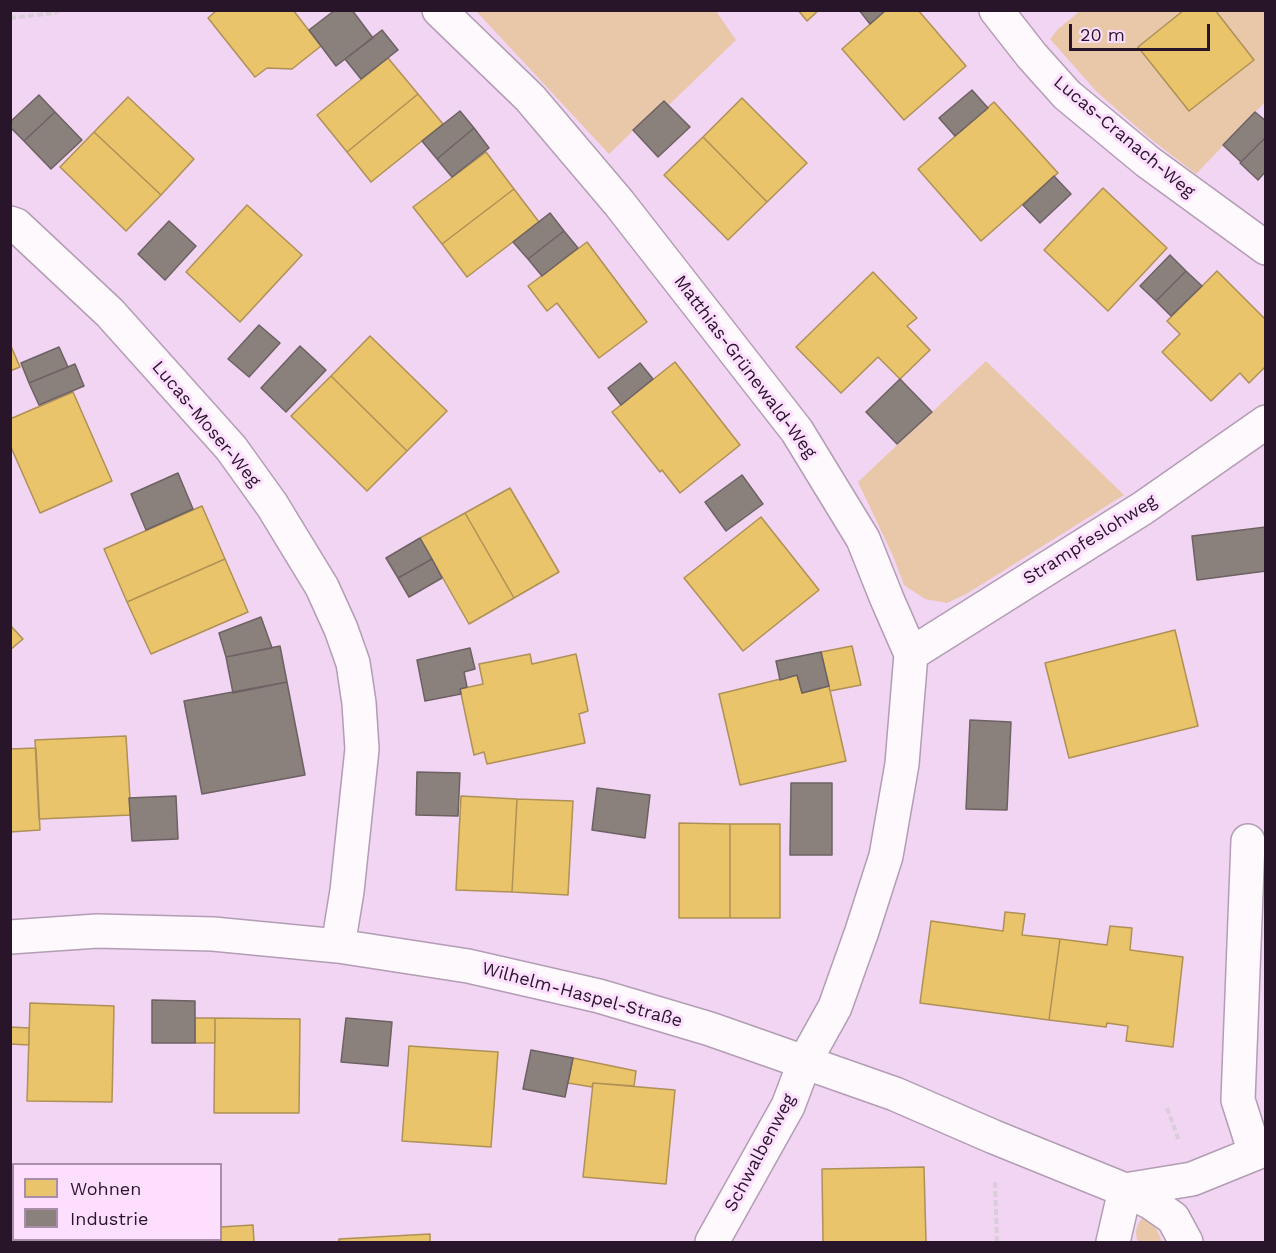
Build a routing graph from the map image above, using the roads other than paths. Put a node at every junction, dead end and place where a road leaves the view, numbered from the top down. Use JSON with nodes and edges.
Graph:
{"nodes":[{"id":1,"x":439,"y":10,"type":"edge"},
{"id":2,"x":996,"y":10,"type":"edge"},
{"id":3,"x":10,"y":223,"type":"edge"},
{"id":4,"x":1266,"y":248,"type":"edge"},
{"id":5,"x":1266,"y":422,"type":"edge"},
{"id":6,"x":911,"y":654,"type":"junction"},
{"id":7,"x":1248,"y":841,"type":"dead end"},
{"id":8,"x":10,"y":937,"type":"edge"},
{"id":9,"x":338,"y":946,"type":"junction"},
{"id":10,"x":805,"y":1061,"type":"junction"},
{"id":11,"x":1261,"y":1151,"type":"edge"},
{"id":12,"x":1125,"y":1190,"type":"junction"},
{"id":13,"x":712,"y":1242,"type":"edge"},
{"id":14,"x":1113,"y":1242,"type":"edge"},
{"id":15,"x":1186,"y":1242,"type":"edge"}],
"edges":[{"from":1,"to":6,"type":"street","name":"Matthias-Grünewald-Weg"},
{"from":2,"to":4,"type":"street","name":"Lucas-Cranach-Weg"},
{"from":3,"to":9,"type":"street","name":"Lucas-Moser-Weg"},
{"from":5,"to":6,"type":"street","name":"Strampfeslohweg"},
{"from":6,"to":10,"type":"street","name":"Matthias-Grünewald-Weg"},
{"from":7,"to":11,"type":"street"},
{"from":8,"to":9,"type":"street","name":"Wilhelm-Haspel-Straße"},
{"from":9,"to":10,"type":"street","name":"Wilhelm-Haspel-Straße"},
{"from":10,"to":12,"type":"street","name":"Wilhelm-Haspel-Straße"},
{"from":10,"to":13,"type":"street","name":"Schwalbenweg"},
{"from":11,"to":12,"type":"street"},
{"from":12,"to":14,"type":"street"},
{"from":12,"to":15,"type":"street","name":"Wilhelm-Haspel-Straße"}]}
